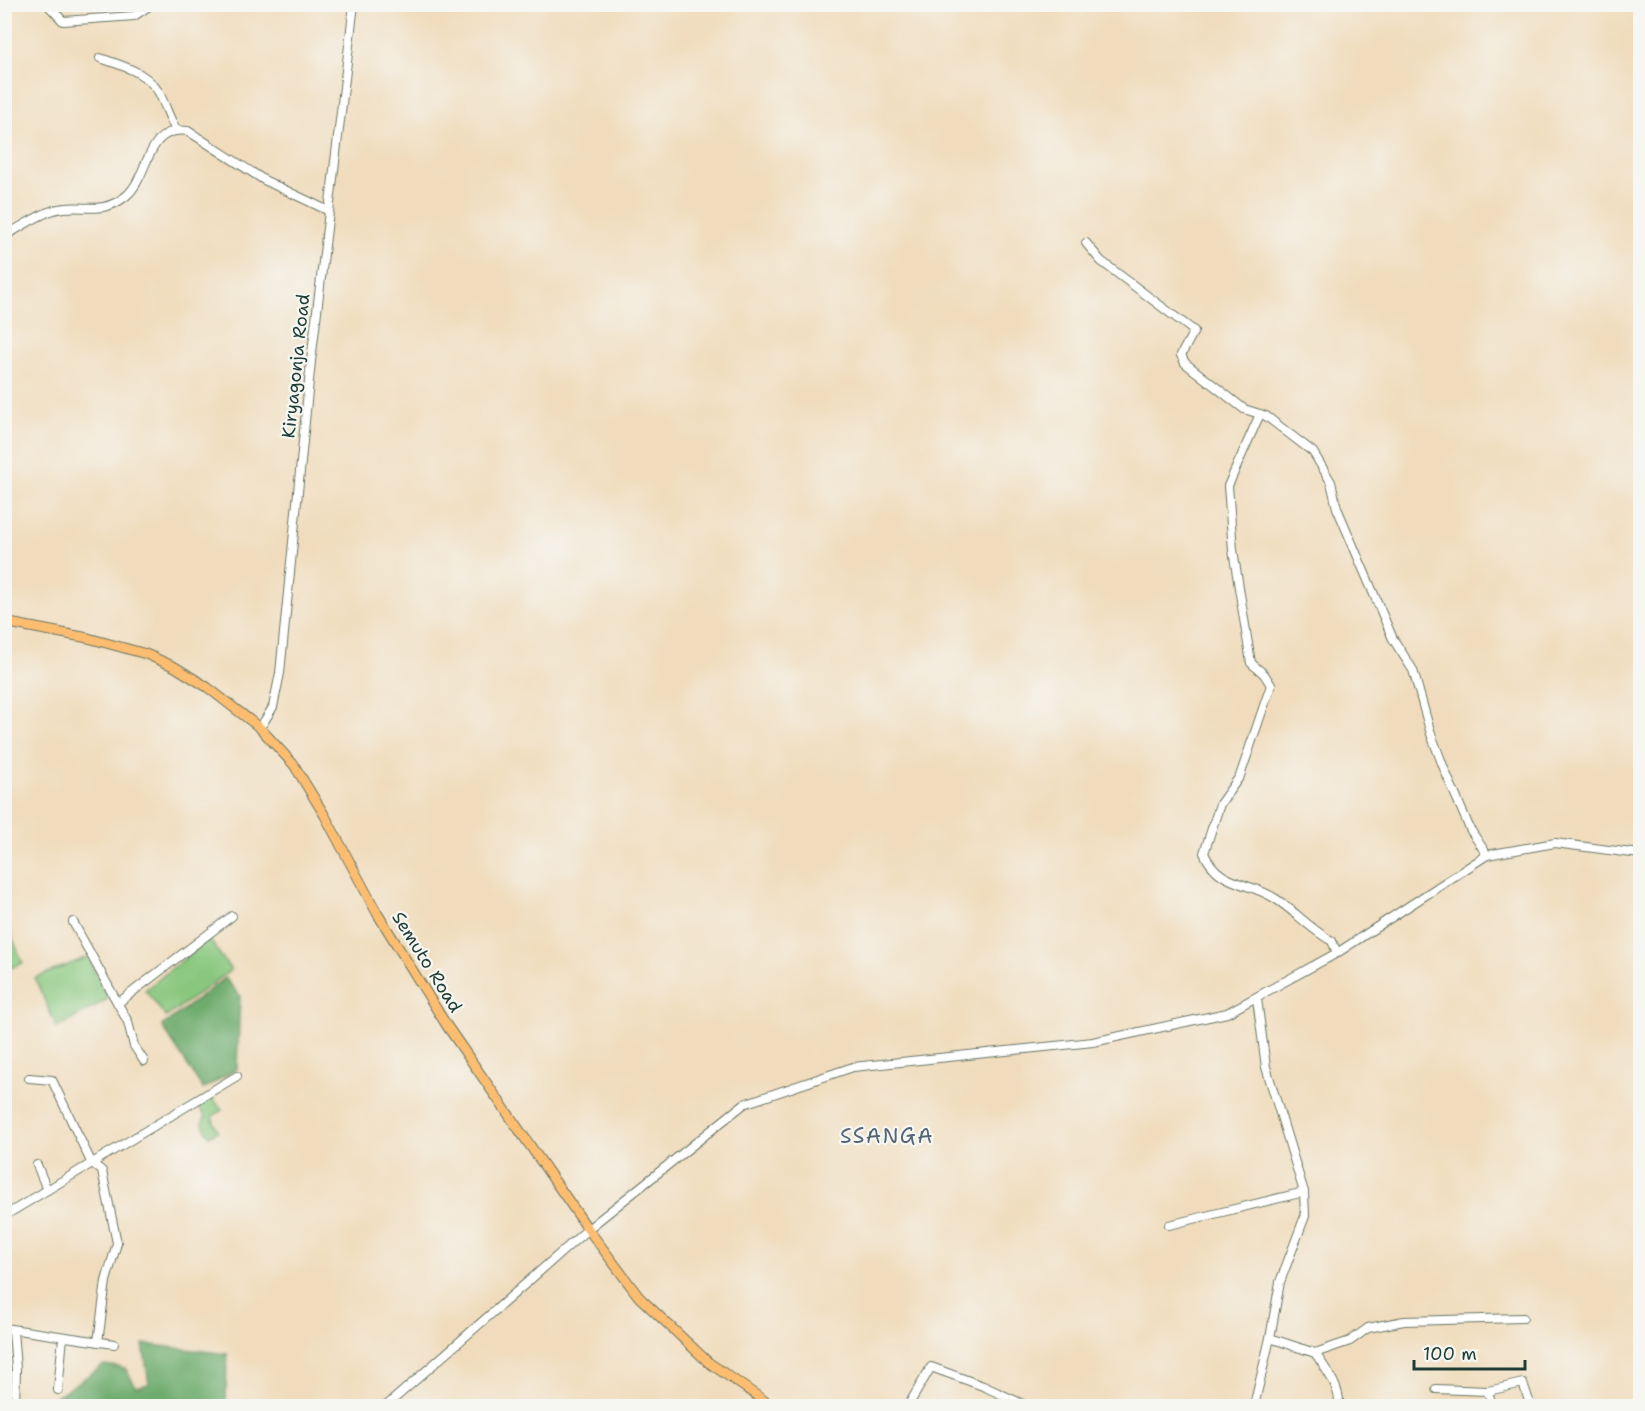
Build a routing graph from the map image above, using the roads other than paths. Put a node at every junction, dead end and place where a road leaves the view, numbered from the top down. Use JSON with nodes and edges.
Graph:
{"nodes":[{"id":1,"x":46,"y":4,"type":"edge"},
{"id":2,"x":152,"y":4,"type":"edge"},
{"id":3,"x":354,"y":4,"type":"edge"},
{"id":4,"x":100,"y":57,"type":"dead end"},
{"id":5,"x":176,"y":130,"type":"junction"},
{"id":6,"x":329,"y":211,"type":"junction"},
{"id":7,"x":4,"y":236,"type":"edge"},
{"id":8,"x":1086,"y":243,"type":"dead end"},
{"id":9,"x":1260,"y":414,"type":"junction"},
{"id":10,"x":4,"y":622,"type":"edge"},
{"id":11,"x":260,"y":728,"type":"junction"},
{"id":12,"x":1641,"y":854,"type":"edge"},
{"id":13,"x":1487,"y":855,"type":"junction"},
{"id":14,"x":231,"y":916,"type":"dead end"},
{"id":15,"x":74,"y":922,"type":"dead end"},
{"id":16,"x":1337,"y":953,"type":"junction"},
{"id":17,"x":1257,"y":999,"type":"junction"},
{"id":18,"x":118,"y":1003,"type":"junction"},
{"id":19,"x":144,"y":1061,"type":"dead end"},
{"id":20,"x":237,"y":1076,"type":"dead end"},
{"id":21,"x":29,"y":1078,"type":"dead end"},
{"id":22,"x":91,"y":1162,"type":"junction"},
{"id":23,"x":37,"y":1165,"type":"dead end"},
{"id":24,"x":47,"y":1190,"type":"junction"},
{"id":25,"x":1304,"y":1192,"type":"junction"},
{"id":26,"x":4,"y":1216,"type":"edge"},
{"id":27,"x":1169,"y":1225,"type":"dead end"},
{"id":28,"x":588,"y":1229,"type":"junction"},
{"id":29,"x":1523,"y":1318,"type":"dead end"},
{"id":30,"x":9,"y":1329,"type":"edge"},
{"id":31,"x":63,"y":1337,"type":"junction"},
{"id":32,"x":1270,"y":1338,"type":"junction"},
{"id":33,"x":98,"y":1342,"type":"junction"},
{"id":34,"x":114,"y":1344,"type":"dead end"},
{"id":35,"x":1315,"y":1353,"type":"junction"},
{"id":36,"x":1436,"y":1389,"type":"dead end"},
{"id":37,"x":58,"y":1390,"type":"dead end"},
{"id":38,"x":1488,"y":1391,"type":"junction"},
{"id":39,"x":1530,"y":1404,"type":"dead end"},
{"id":40,"x":15,"y":1407,"type":"edge"},
{"id":41,"x":386,"y":1407,"type":"edge"},
{"id":42,"x":772,"y":1407,"type":"edge"},
{"id":43,"x":908,"y":1407,"type":"edge"},
{"id":44,"x":1028,"y":1407,"type":"edge"},
{"id":45,"x":1254,"y":1407,"type":"edge"},
{"id":46,"x":1339,"y":1407,"type":"edge"},
{"id":47,"x":1492,"y":1407,"type":"edge"}],
"edges":[{"from":1,"to":2,"type":"street"},
{"from":3,"to":6,"type":"street","name":"Kiryagonja Road"},
{"from":4,"to":5,"type":"street"},
{"from":5,"to":6,"type":"street"},
{"from":5,"to":7,"type":"street"},
{"from":6,"to":11,"type":"street","name":"Kiryagonja Road"},
{"from":8,"to":9,"type":"street"},
{"from":9,"to":13,"type":"street"},
{"from":9,"to":16,"type":"street"},
{"from":10,"to":11,"type":"main road","name":"Semuto Road"},
{"from":11,"to":28,"type":"main road","name":"Semuto Road"},
{"from":12,"to":13,"type":"street"},
{"from":13,"to":16,"type":"street"},
{"from":14,"to":18,"type":"street"},
{"from":15,"to":18,"type":"street"},
{"from":16,"to":17,"type":"street"},
{"from":17,"to":25,"type":"street"},
{"from":17,"to":28,"type":"street"},
{"from":18,"to":19,"type":"street"},
{"from":20,"to":22,"type":"street"},
{"from":21,"to":22,"type":"street"},
{"from":22,"to":24,"type":"street"},
{"from":22,"to":33,"type":"street"},
{"from":23,"to":24,"type":"street"},
{"from":24,"to":26,"type":"street"},
{"from":25,"to":27,"type":"street"},
{"from":25,"to":32,"type":"street"},
{"from":28,"to":41,"type":"street"},
{"from":28,"to":42,"type":"main road","name":"Semuto Road"},
{"from":29,"to":35,"type":"street"},
{"from":30,"to":31,"type":"street"},
{"from":30,"to":40,"type":"street"},
{"from":31,"to":33,"type":"street"},
{"from":31,"to":37,"type":"street"},
{"from":32,"to":35,"type":"street"},
{"from":32,"to":45,"type":"street"},
{"from":33,"to":34,"type":"street"},
{"from":35,"to":46,"type":"street"},
{"from":36,"to":38,"type":"street"},
{"from":38,"to":39,"type":"street"},
{"from":38,"to":47,"type":"street"},
{"from":43,"to":44,"type":"street"}]}
